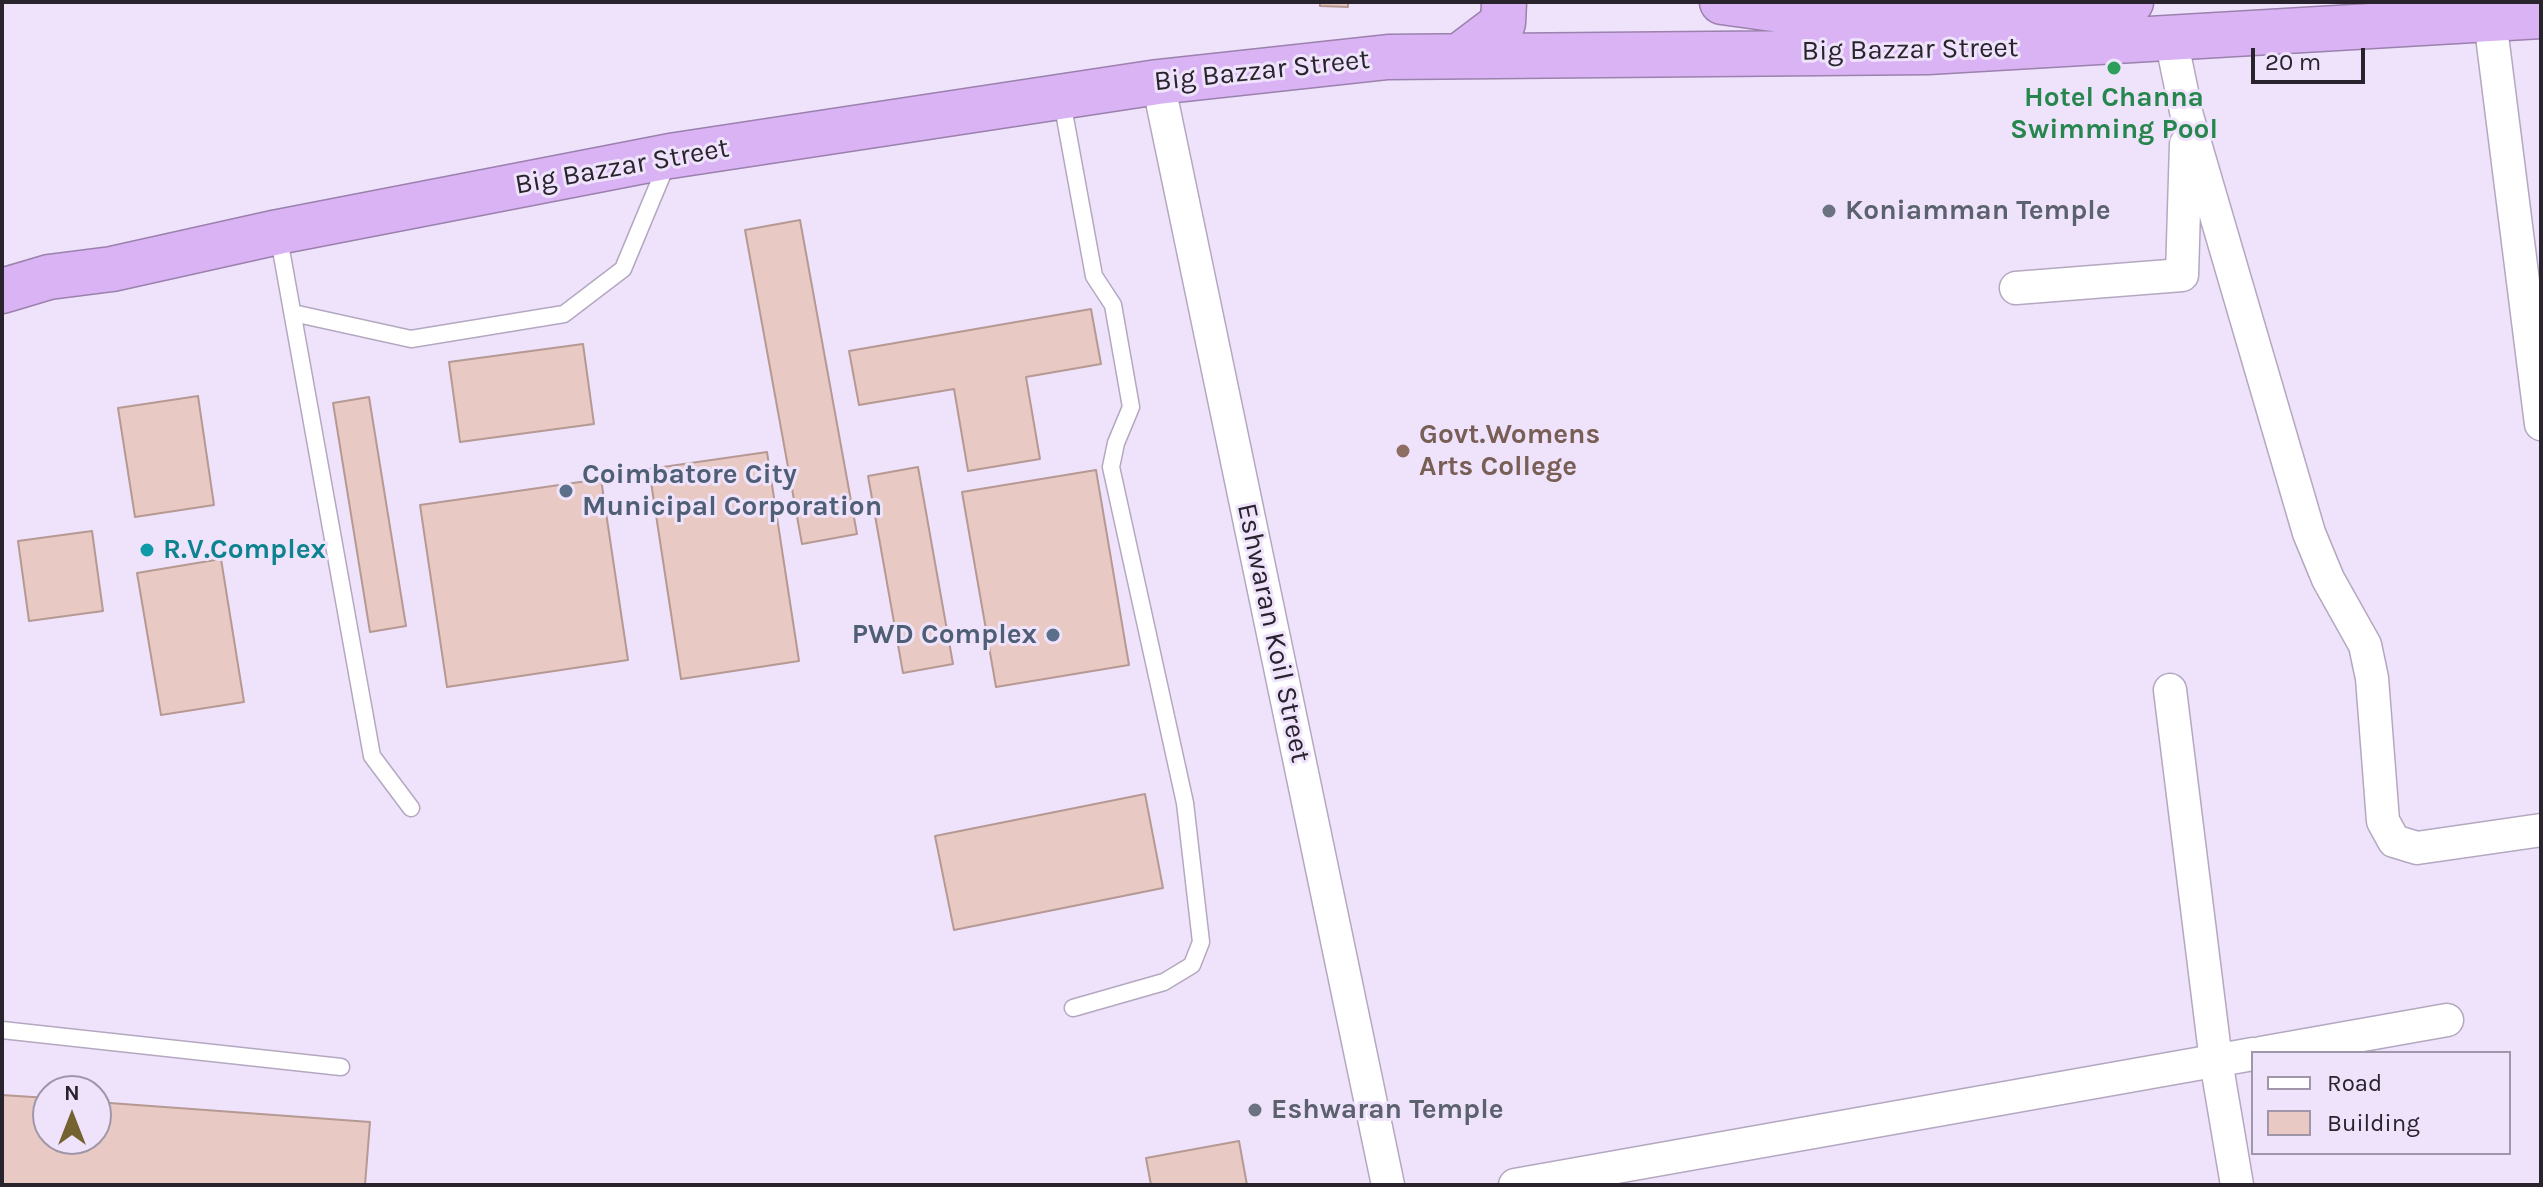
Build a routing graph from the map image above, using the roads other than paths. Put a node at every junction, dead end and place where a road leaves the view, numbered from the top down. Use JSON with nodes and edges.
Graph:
{"nodes":[{"id":1,"x":1504,"y":2,"type":"edge"},
{"id":2,"x":1722,"y":2,"type":"edge"},
{"id":3,"x":2131,"y":2,"type":"edge"},
{"id":4,"x":1802,"y":7,"type":"edge"},
{"id":5,"x":2541,"y":16,"type":"edge"},
{"id":6,"x":2490,"y":20,"type":"junction"},
{"id":7,"x":2171,"y":39,"type":"junction"},
{"id":8,"x":1462,"y":54,"type":"junction"},
{"id":9,"x":1158,"y":82,"type":"junction"},
{"id":10,"x":1061,"y":95,"type":"junction"},
{"id":11,"x":2187,"y":116,"type":"junction"},
{"id":12,"x":670,"y":156,"type":"junction"},
{"id":13,"x":278,"y":232,"type":"junction"},
{"id":14,"x":2533,"y":281,"type":"edge"},
{"id":15,"x":2016,"y":288,"type":"dead end"},
{"id":16,"x":2,"y":291,"type":"edge"},
{"id":17,"x":293,"y":313,"type":"junction"},
{"id":18,"x":2541,"y":424,"type":"edge"},
{"id":19,"x":2170,"y":690,"type":"dead end"},
{"id":20,"x":411,"y":808,"type":"dead end"},
{"id":21,"x":2541,"y":830,"type":"edge"},
{"id":22,"x":1073,"y":1008,"type":"dead end"},
{"id":23,"x":2447,"y":1020,"type":"dead end"},
{"id":24,"x":2,"y":1030,"type":"edge"},
{"id":25,"x":2272,"y":1051,"type":"edge"},
{"id":26,"x":2251,"y":1054,"type":"edge"},
{"id":27,"x":2216,"y":1061,"type":"junction"},
{"id":28,"x":341,"y":1067,"type":"dead end"},
{"id":29,"x":1388,"y":1185,"type":"edge"},
{"id":30,"x":1515,"y":1185,"type":"edge"},
{"id":31,"x":2237,"y":1185,"type":"edge"}],
"edges":[{"from":1,"to":8,"type":"highway"},
{"from":2,"to":4,"type":"highway","name":"Big Bazzar Street"},
{"from":3,"to":4,"type":"highway","name":"Big Bazzar Street"},
{"from":5,"to":6,"type":"highway","name":"Big Bazzar Street"},
{"from":6,"to":7,"type":"highway","name":"Big Bazzar Street"},
{"from":6,"to":14,"type":"street"},
{"from":7,"to":8,"type":"highway","name":"Big Bazzar Street"},
{"from":7,"to":11,"type":"street"},
{"from":8,"to":9,"type":"highway","name":"Big Bazzar Street"},
{"from":9,"to":10,"type":"highway","name":"Big Bazzar Street"},
{"from":9,"to":29,"type":"street","name":"Eshwaran Koil Street"},
{"from":10,"to":12,"type":"highway","name":"Big Bazzar Street"},
{"from":10,"to":22,"type":"lane"},
{"from":11,"to":15,"type":"street"},
{"from":11,"to":21,"type":"street"},
{"from":12,"to":13,"type":"highway","name":"Big Bazzar Street"},
{"from":12,"to":17,"type":"lane"},
{"from":13,"to":16,"type":"highway","name":"Big Bazzar Street"},
{"from":13,"to":17,"type":"lane"},
{"from":14,"to":18,"type":"street"},
{"from":17,"to":20,"type":"lane"},
{"from":19,"to":27,"type":"street"},
{"from":23,"to":25,"type":"street"},
{"from":24,"to":28,"type":"lane"},
{"from":26,"to":27,"type":"street"},
{"from":27,"to":30,"type":"street"},
{"from":27,"to":31,"type":"street"}]}
